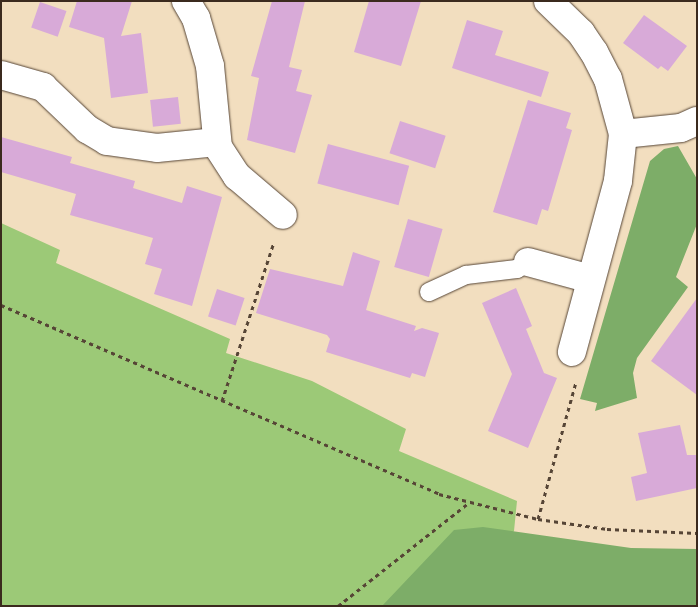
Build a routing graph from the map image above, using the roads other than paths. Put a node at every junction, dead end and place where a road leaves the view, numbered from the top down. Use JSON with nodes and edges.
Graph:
{"nodes":[{"id":1,"x":186,"y":1,"type":"edge"},
{"id":2,"x":548,"y":1,"type":"edge"},
{"id":3,"x":1,"y":75,"type":"edge"},
{"id":4,"x":697,"y":121,"type":"edge"},
{"id":5,"x":623,"y":134,"type":"junction"},
{"id":6,"x":217,"y":142,"type":"junction"},
{"id":7,"x":282,"y":214,"type":"road end"},
{"id":8,"x":528,"y":262,"type":"joint"},
{"id":9,"x":591,"y":279,"type":"junction"},
{"id":10,"x":429,"y":292,"type":"dead end"},
{"id":11,"x":572,"y":352,"type":"road end"}],
"edges":[{"from":1,"to":6,"type":"street"},
{"from":2,"to":5,"type":"street"},
{"from":3,"to":6,"type":"street"},
{"from":4,"to":5,"type":"street"},
{"from":5,"to":9,"type":"street"},
{"from":6,"to":7,"type":"street"},
{"from":8,"to":9,"type":"street"},
{"from":8,"to":10,"type":"lane"},
{"from":9,"to":11,"type":"street"}]}
